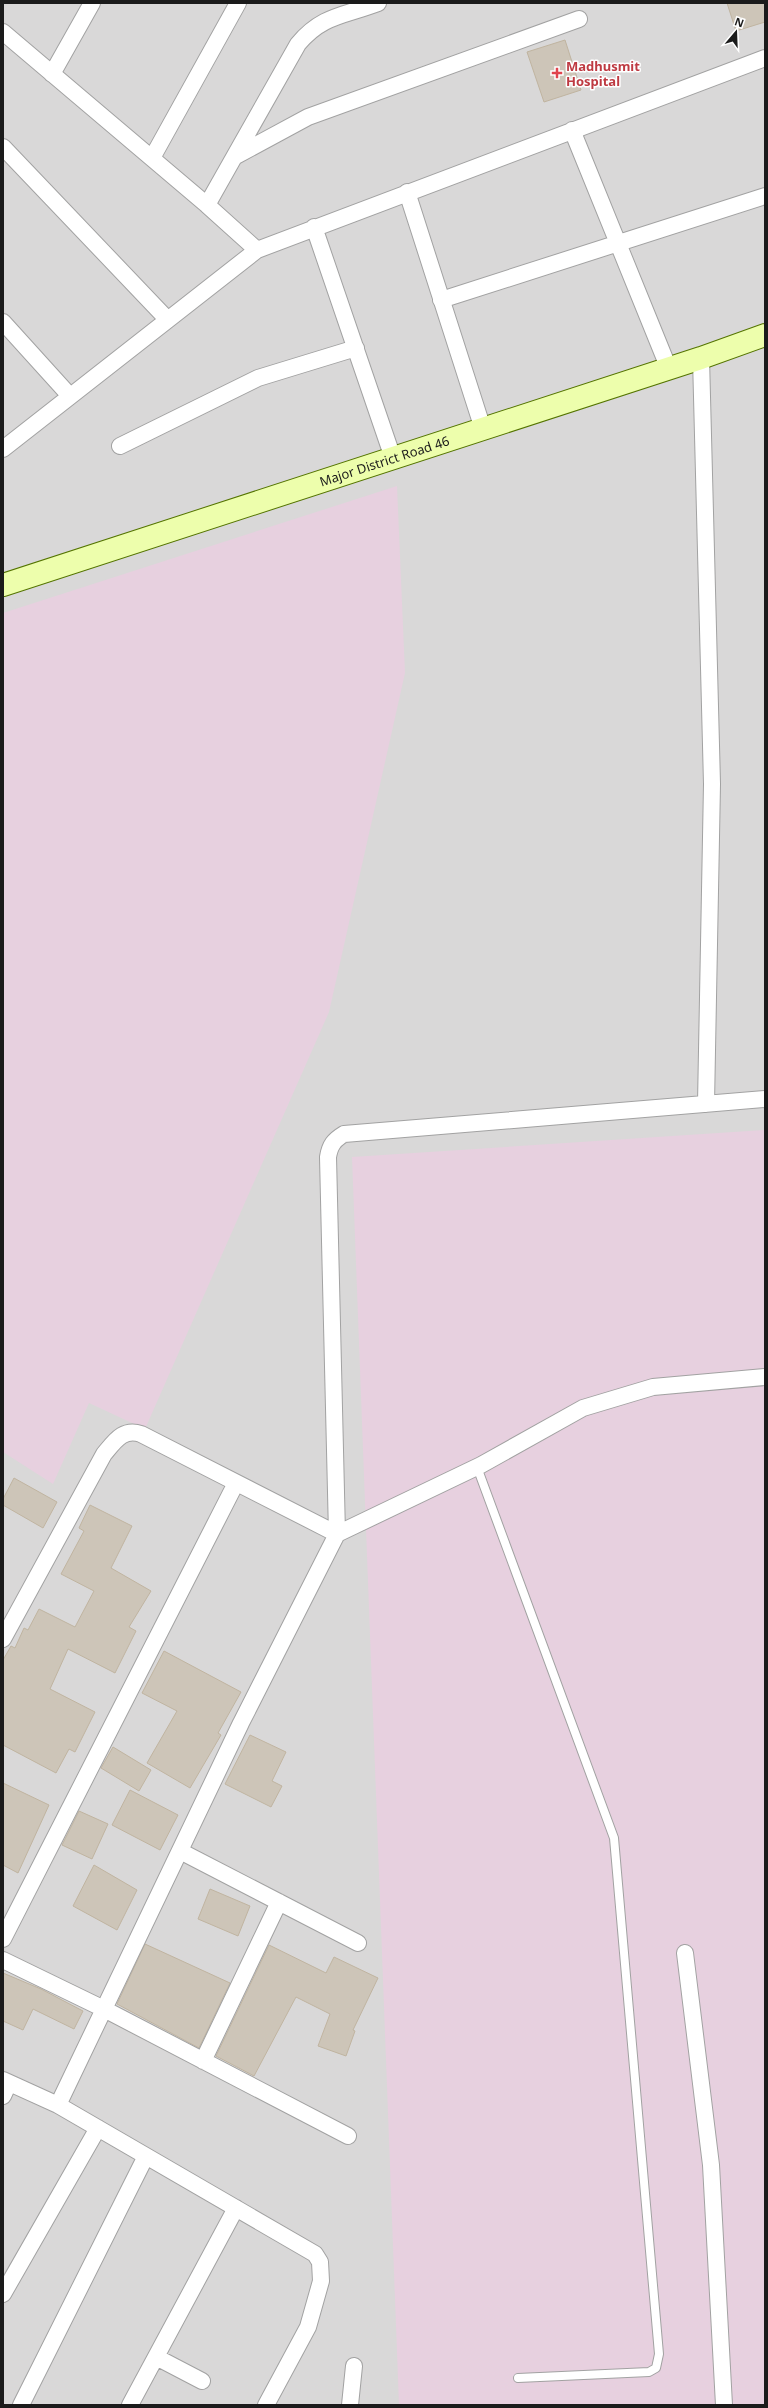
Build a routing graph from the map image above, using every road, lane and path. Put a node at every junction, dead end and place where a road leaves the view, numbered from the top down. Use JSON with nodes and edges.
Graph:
{"nodes":[{"id":1,"x":92,"y":3,"type":"edge"},
{"id":2,"x":238,"y":3,"type":"edge"},
{"id":3,"x":378,"y":3,"type":"edge"},
{"id":4,"x":579,"y":18,"type":"dead end"},
{"id":5,"x":3,"y":32,"type":"edge"},
{"id":6,"x":765,"y":58,"type":"edge"},
{"id":7,"x":52,"y":74,"type":"junction"},
{"id":8,"x":572,"y":130,"type":"junction"},
{"id":9,"x":3,"y":147,"type":"edge"},
{"id":10,"x":234,"y":157,"type":"junction"},
{"id":11,"x":152,"y":158,"type":"junction"},
{"id":12,"x":408,"y":192,"type":"junction"},
{"id":13,"x":765,"y":196,"type":"edge"},
{"id":14,"x":207,"y":205,"type":"junction"},
{"id":15,"x":314,"y":227,"type":"junction"},
{"id":16,"x":618,"y":243,"type":"junction"},
{"id":17,"x":257,"y":250,"type":"junction"},
{"id":18,"x":442,"y":300,"type":"junction"},
{"id":19,"x":167,"y":320,"type":"junction"},
{"id":20,"x":3,"y":322,"type":"edge"},
{"id":21,"x":765,"y":335,"type":"edge"},
{"id":22,"x":356,"y":348,"type":"junction"},
{"id":23,"x":701,"y":358,"type":"junction"},
{"id":24,"x":669,"y":369,"type":"junction"},
{"id":25,"x":70,"y":396,"type":"junction"},
{"id":26,"x":483,"y":429,"type":"junction"},
{"id":27,"x":120,"y":446,"type":"dead end"},
{"id":28,"x":3,"y":449,"type":"edge"},
{"id":29,"x":394,"y":458,"type":"junction"},
{"id":30,"x":3,"y":585,"type":"edge"},
{"id":31,"x":765,"y":1099,"type":"edge"},
{"id":32,"x":706,"y":1104,"type":"junction"},
{"id":33,"x":765,"y":1377,"type":"edge"},
{"id":34,"x":477,"y":1467,"type":"junction"},
{"id":35,"x":236,"y":1483,"type":"junction"},
{"id":36,"x":337,"y":1534,"type":"junction"},
{"id":37,"x":3,"y":1639,"type":"edge"},
{"id":38,"x":180,"y":1851,"type":"junction"},
{"id":39,"x":279,"y":1902,"type":"junction"},
{"id":40,"x":3,"y":1939,"type":"edge"},
{"id":41,"x":358,"y":1943,"type":"dead end"},
{"id":42,"x":685,"y":1953,"type":"dead end"},
{"id":43,"x":3,"y":1960,"type":"edge"},
{"id":44,"x":104,"y":2009,"type":"junction"},
{"id":45,"x":203,"y":2061,"type":"junction"},
{"id":46,"x":5,"y":2086,"type":"edge"},
{"id":47,"x":58,"y":2105,"type":"junction"},
{"id":48,"x":98,"y":2128,"type":"junction"},
{"id":49,"x":348,"y":2136,"type":"dead end"},
{"id":50,"x":146,"y":2156,"type":"junction"},
{"id":51,"x":236,"y":2208,"type":"junction"},
{"id":52,"x":3,"y":2294,"type":"edge"},
{"id":53,"x":156,"y":2357,"type":"junction"},
{"id":54,"x":354,"y":2366,"type":"dead end"},
{"id":55,"x":518,"y":2378,"type":"dead end"},
{"id":56,"x":202,"y":2381,"type":"dead end"},
{"id":57,"x":21,"y":2405,"type":"edge"},
{"id":58,"x":130,"y":2405,"type":"edge"},
{"id":59,"x":266,"y":2405,"type":"edge"},
{"id":60,"x":350,"y":2405,"type":"edge"},
{"id":61,"x":724,"y":2405,"type":"edge"}],
"edges":[{"from":1,"to":7,"type":"street"},
{"from":2,"to":11,"type":"street"},
{"from":3,"to":10,"type":"street"},
{"from":4,"to":10,"type":"street"},
{"from":5,"to":7,"type":"street"},
{"from":6,"to":8,"type":"street"},
{"from":7,"to":11,"type":"street"},
{"from":8,"to":12,"type":"street"},
{"from":8,"to":16,"type":"street"},
{"from":9,"to":19,"type":"street"},
{"from":10,"to":14,"type":"street"},
{"from":11,"to":14,"type":"street"},
{"from":12,"to":15,"type":"street"},
{"from":12,"to":18,"type":"street"},
{"from":13,"to":16,"type":"street"},
{"from":14,"to":17,"type":"street"},
{"from":15,"to":17,"type":"street"},
{"from":15,"to":22,"type":"street"},
{"from":16,"to":18,"type":"street"},
{"from":16,"to":24,"type":"street"},
{"from":17,"to":19,"type":"street"},
{"from":18,"to":26,"type":"street"},
{"from":19,"to":25,"type":"street"},
{"from":20,"to":25,"type":"street"},
{"from":21,"to":23,"type":"main road","name":"Major District Road 46"},
{"from":22,"to":27,"type":"street"},
{"from":22,"to":29,"type":"street"},
{"from":23,"to":24,"type":"main road","name":"Major District Road 46"},
{"from":23,"to":32,"type":"street"},
{"from":24,"to":26,"type":"main road","name":"Major District Road 46"},
{"from":25,"to":28,"type":"street"},
{"from":26,"to":29,"type":"main road","name":"Major District Road 46"},
{"from":29,"to":30,"type":"main road","name":"Major District Road 46"},
{"from":31,"to":32,"type":"street"},
{"from":32,"to":36,"type":"street"},
{"from":33,"to":34,"type":"street"},
{"from":34,"to":36,"type":"street"},
{"from":34,"to":55,"type":"lane"},
{"from":35,"to":36,"type":"street"},
{"from":35,"to":37,"type":"street"},
{"from":35,"to":40,"type":"street"},
{"from":36,"to":38,"type":"street"},
{"from":38,"to":39,"type":"street"},
{"from":38,"to":44,"type":"street"},
{"from":39,"to":41,"type":"street"},
{"from":39,"to":45,"type":"street"},
{"from":42,"to":61,"type":"street"},
{"from":43,"to":44,"type":"street"},
{"from":44,"to":45,"type":"street"},
{"from":44,"to":47,"type":"street"},
{"from":45,"to":49,"type":"street"},
{"from":46,"to":47,"type":"street"},
{"from":47,"to":48,"type":"street"},
{"from":48,"to":50,"type":"street"},
{"from":48,"to":52,"type":"street"},
{"from":50,"to":51,"type":"street"},
{"from":50,"to":57,"type":"street"},
{"from":51,"to":53,"type":"street"},
{"from":51,"to":59,"type":"street"},
{"from":53,"to":56,"type":"street"},
{"from":53,"to":58,"type":"street"},
{"from":54,"to":60,"type":"street"}]}
